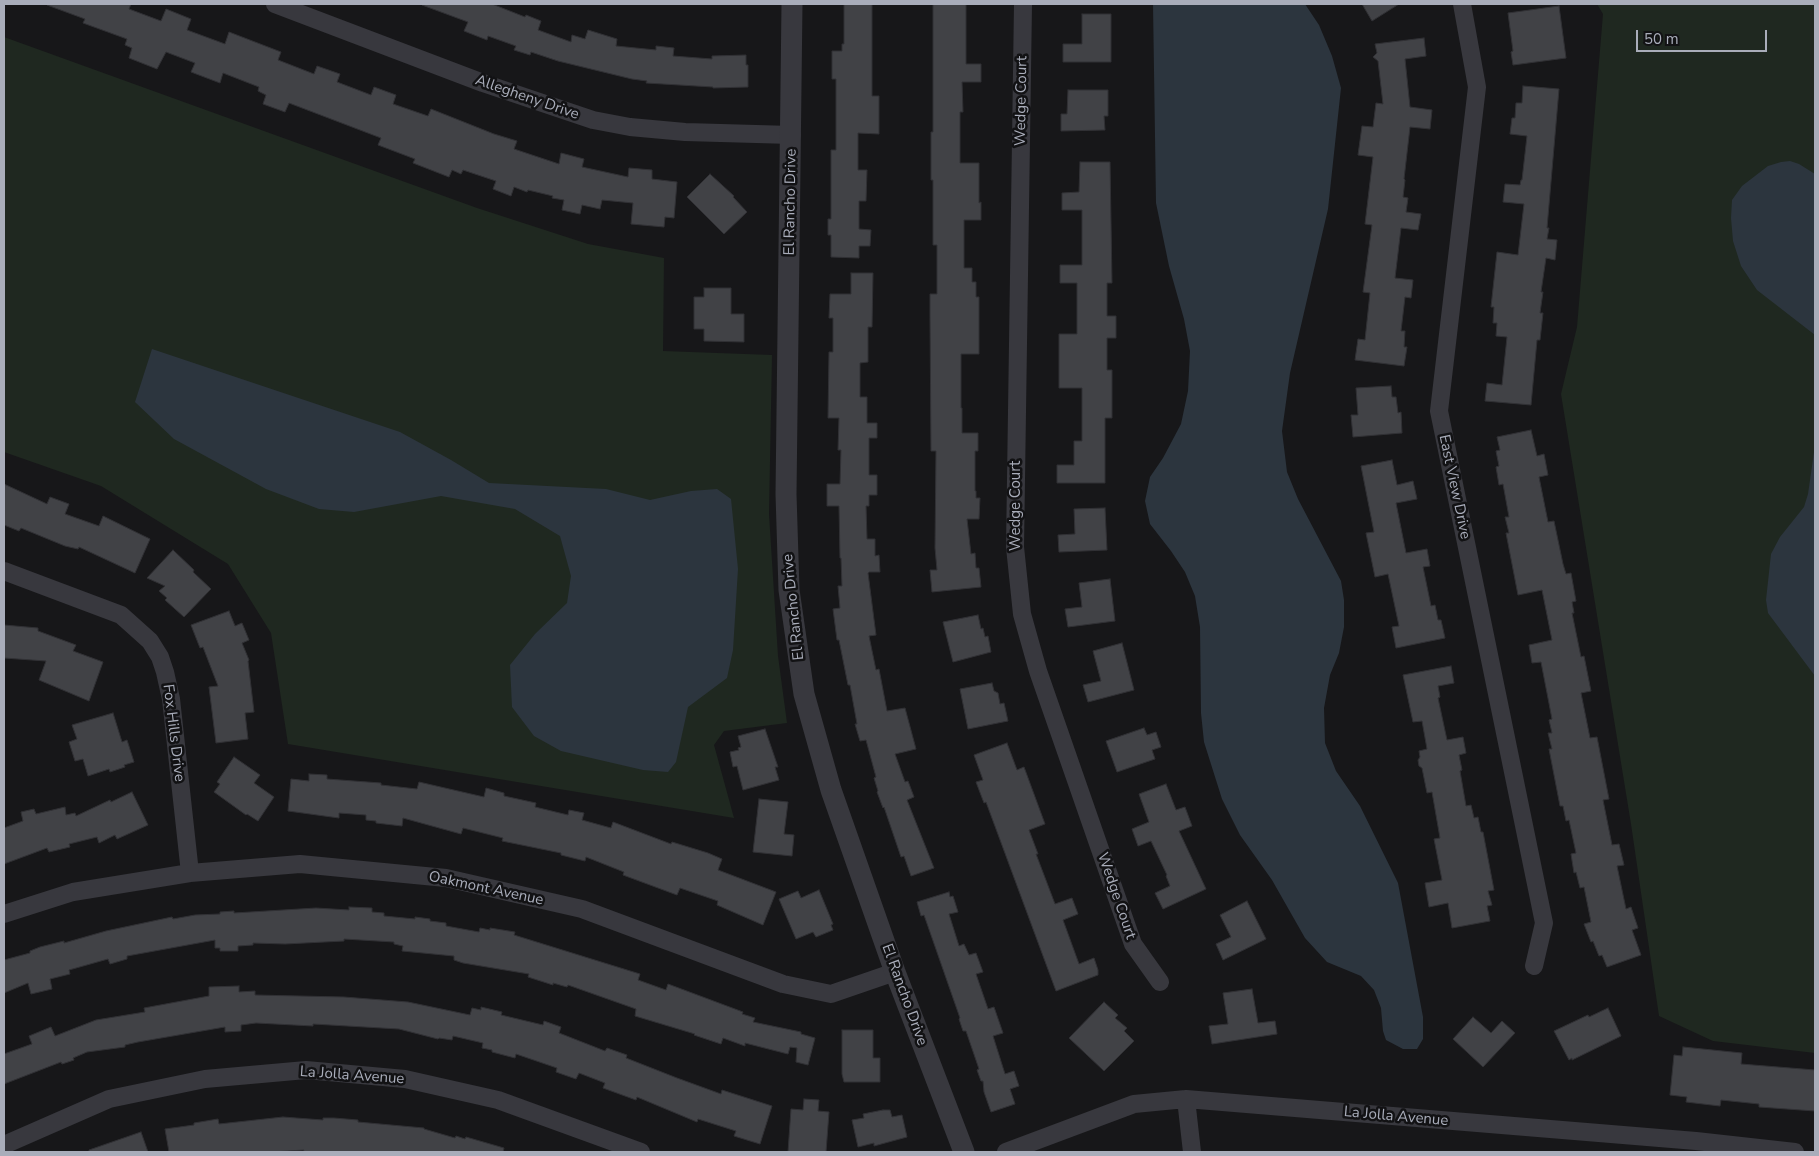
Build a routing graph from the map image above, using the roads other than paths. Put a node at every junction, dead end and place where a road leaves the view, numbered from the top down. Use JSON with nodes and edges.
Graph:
{"nodes":[{"id":1,"x":275,"y":4,"type":"edge"},
{"id":2,"x":792,"y":4,"type":"edge"},
{"id":3,"x":1023,"y":4,"type":"edge"},
{"id":4,"x":1462,"y":4,"type":"edge"},
{"id":5,"x":792,"y":135,"type":"junction"},
{"id":6,"x":4,"y":571,"type":"edge"},
{"id":7,"x":190,"y":872,"type":"junction"},
{"id":8,"x":4,"y":914,"type":"edge"},
{"id":9,"x":1534,"y":966,"type":"dead end"},
{"id":10,"x":895,"y":972,"type":"junction"},
{"id":11,"x":1160,"y":982,"type":"dead end"},
{"id":12,"x":1186,"y":1099,"type":"junction"},
{"id":13,"x":4,"y":1145,"type":"edge"},
{"id":14,"x":1696,"y":1147,"type":"edge"},
{"id":15,"x":641,"y":1152,"type":"edge"},
{"id":16,"x":964,"y":1152,"type":"edge"},
{"id":17,"x":1006,"y":1152,"type":"edge"},
{"id":18,"x":1192,"y":1152,"type":"edge"},
{"id":19,"x":1795,"y":1152,"type":"edge"}],
"edges":[{"from":1,"to":5,"type":"street","name":"Allegheny Drive"},
{"from":2,"to":5,"type":"street","name":"El Rancho Drive"},
{"from":3,"to":11,"type":"street","name":"Wedge Court"},
{"from":4,"to":9,"type":"street","name":"East View Drive"},
{"from":5,"to":10,"type":"street","name":"El Rancho Drive"},
{"from":6,"to":7,"type":"street","name":"Fox Hills Drive"},
{"from":7,"to":8,"type":"street","name":"Oakmont Avenue"},
{"from":7,"to":10,"type":"street","name":"Oakmont Avenue"},
{"from":10,"to":16,"type":"street","name":"El Rancho Drive"},
{"from":12,"to":14,"type":"street","name":"La Jolla Avenue"},
{"from":12,"to":17,"type":"street","name":"La Jolla Avenue"},
{"from":12,"to":18,"type":"street"},
{"from":13,"to":15,"type":"street","name":"La Jolla Avenue"},
{"from":14,"to":19,"type":"street","name":"La Jolla Avenue"}]}
